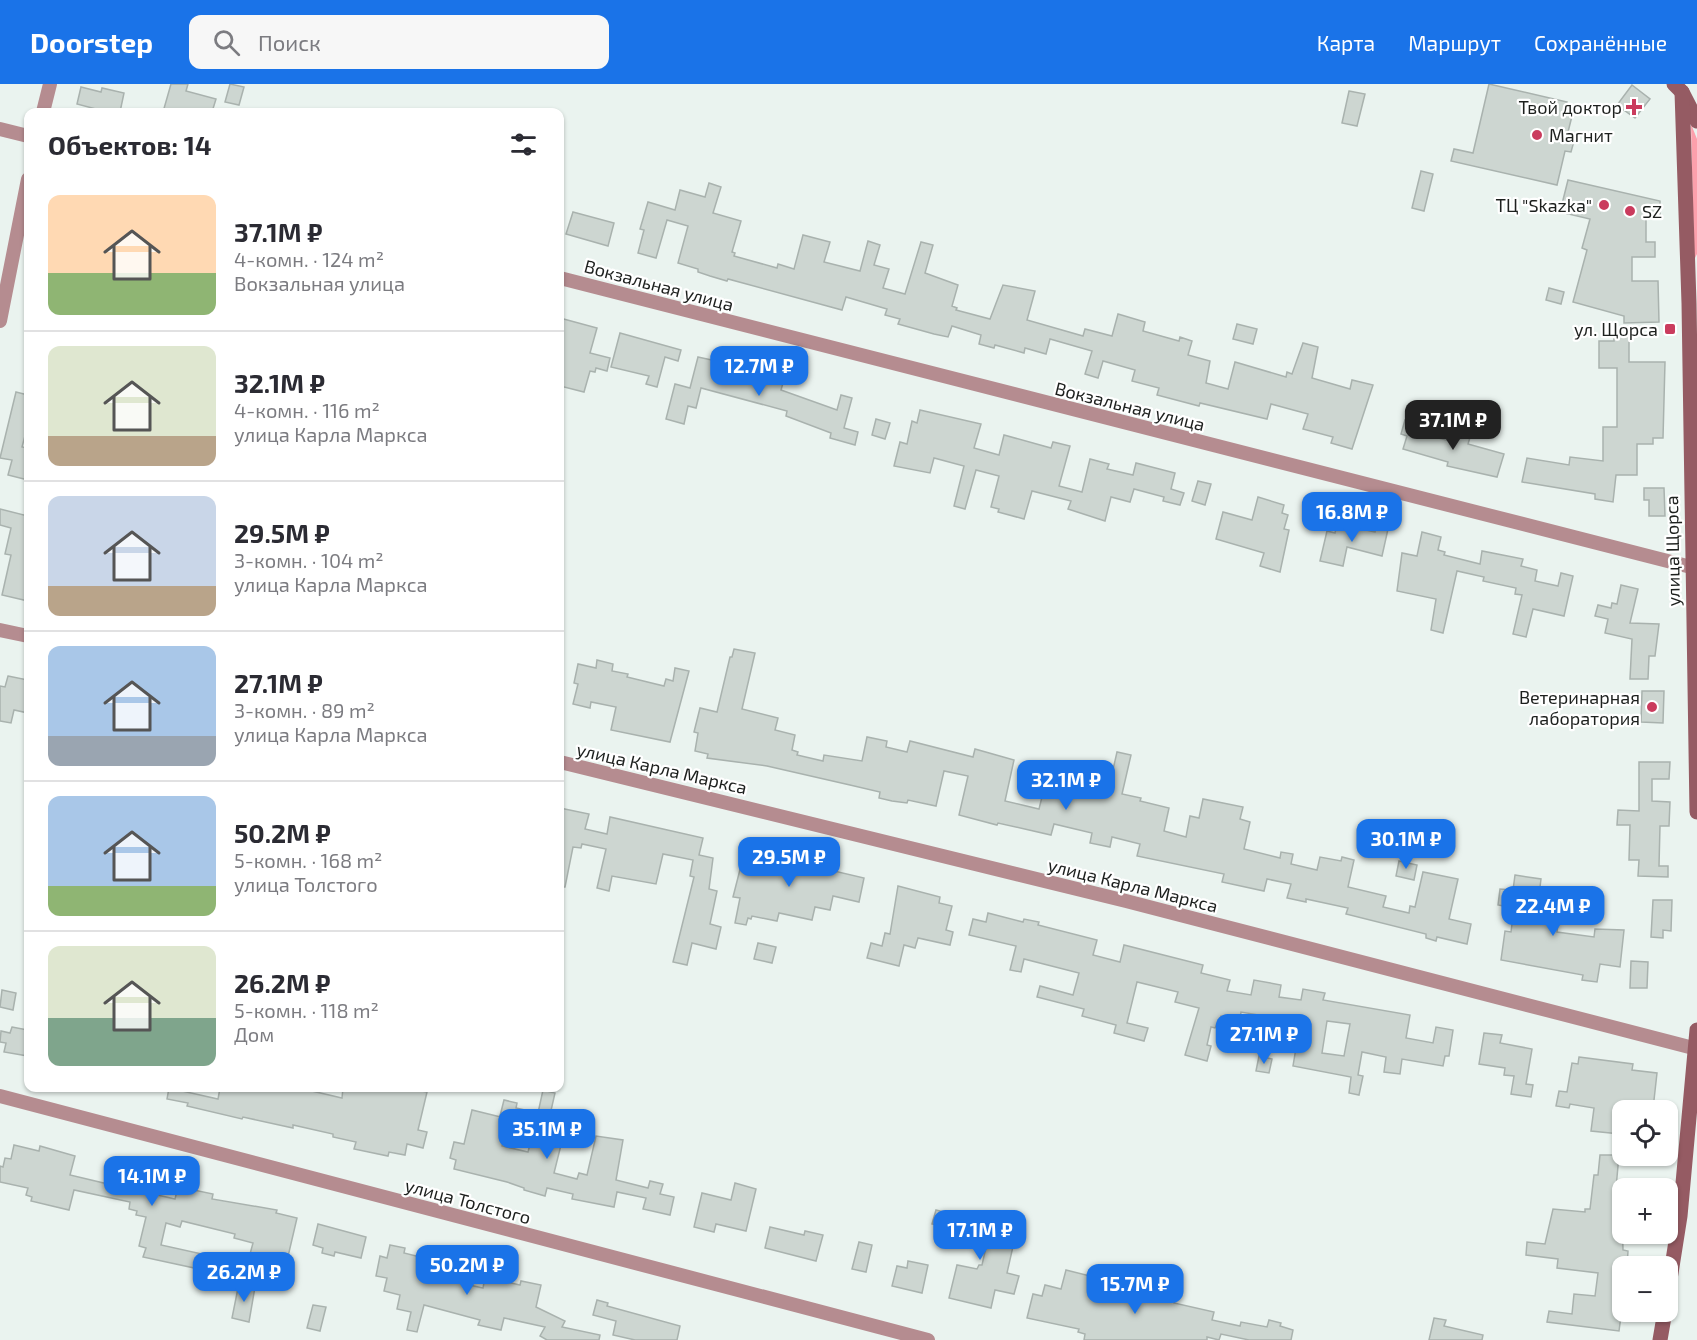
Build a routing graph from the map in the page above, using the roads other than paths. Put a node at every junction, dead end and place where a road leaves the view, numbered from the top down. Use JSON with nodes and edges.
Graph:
{"nodes":[{"id":1,"x":50,"y":84,"type":"edge"},
{"id":2,"x":1678,"y":87,"type":"edge"},
{"id":3,"x":1697,"y":107,"type":"edge"},
{"id":4,"x":44,"y":108,"type":"edge"},
{"id":5,"x":1697,"y":121,"type":"edge"},
{"id":6,"x":0,"y":129,"type":"edge"},
{"id":7,"x":24,"y":135,"type":"edge"},
{"id":8,"x":24,"y":199,"type":"edge"},
{"id":9,"x":1697,"y":271,"type":"edge"},
{"id":10,"x":564,"y":279,"type":"edge"},
{"id":11,"x":1688,"y":289,"type":"junction"},
{"id":12,"x":0,"y":321,"type":"edge"},
{"id":13,"x":1691,"y":567,"type":"junction"},
{"id":14,"x":0,"y":630,"type":"edge"},
{"id":15,"x":24,"y":635,"type":"edge"},
{"id":16,"x":564,"y":763,"type":"edge"},
{"id":17,"x":1697,"y":812,"type":"edge"},
{"id":18,"x":1697,"y":1030,"type":"edge"},
{"id":19,"x":1697,"y":1049,"type":"edge"},
{"id":20,"x":0,"y":1098,"type":"edge"},
{"id":21,"x":1674,"y":1256,"type":"edge"},
{"id":22,"x":1663,"y":1322,"type":"edge"},
{"id":23,"x":926,"y":1340,"type":"edge"},
{"id":24,"x":1660,"y":1340,"type":"edge"}],
"edges":[{"from":1,"to":4,"type":"street"},
{"from":2,"to":3,"type":"main road"},
{"from":2,"to":5,"type":"main road"},
{"from":2,"to":11,"type":"main road","name":"улица Щорса"},
{"from":6,"to":7,"type":"street"},
{"from":8,"to":12,"type":"street"},
{"from":9,"to":11,"type":"main road","name":"улица Щорса"},
{"from":10,"to":13,"type":"street","name":"Вокзальная улица"},
{"from":11,"to":13,"type":"main road","name":"улица Щорса"},
{"from":13,"to":17,"type":"main road","name":"улица Щорса"},
{"from":14,"to":15,"type":"street"},
{"from":16,"to":19,"type":"street","name":"улица Карла Маркса"},
{"from":18,"to":19,"type":"main road"},
{"from":19,"to":21,"type":"main road"},
{"from":20,"to":23,"type":"street","name":"улица Толстого"},
{"from":22,"to":24,"type":"main road"}]}
